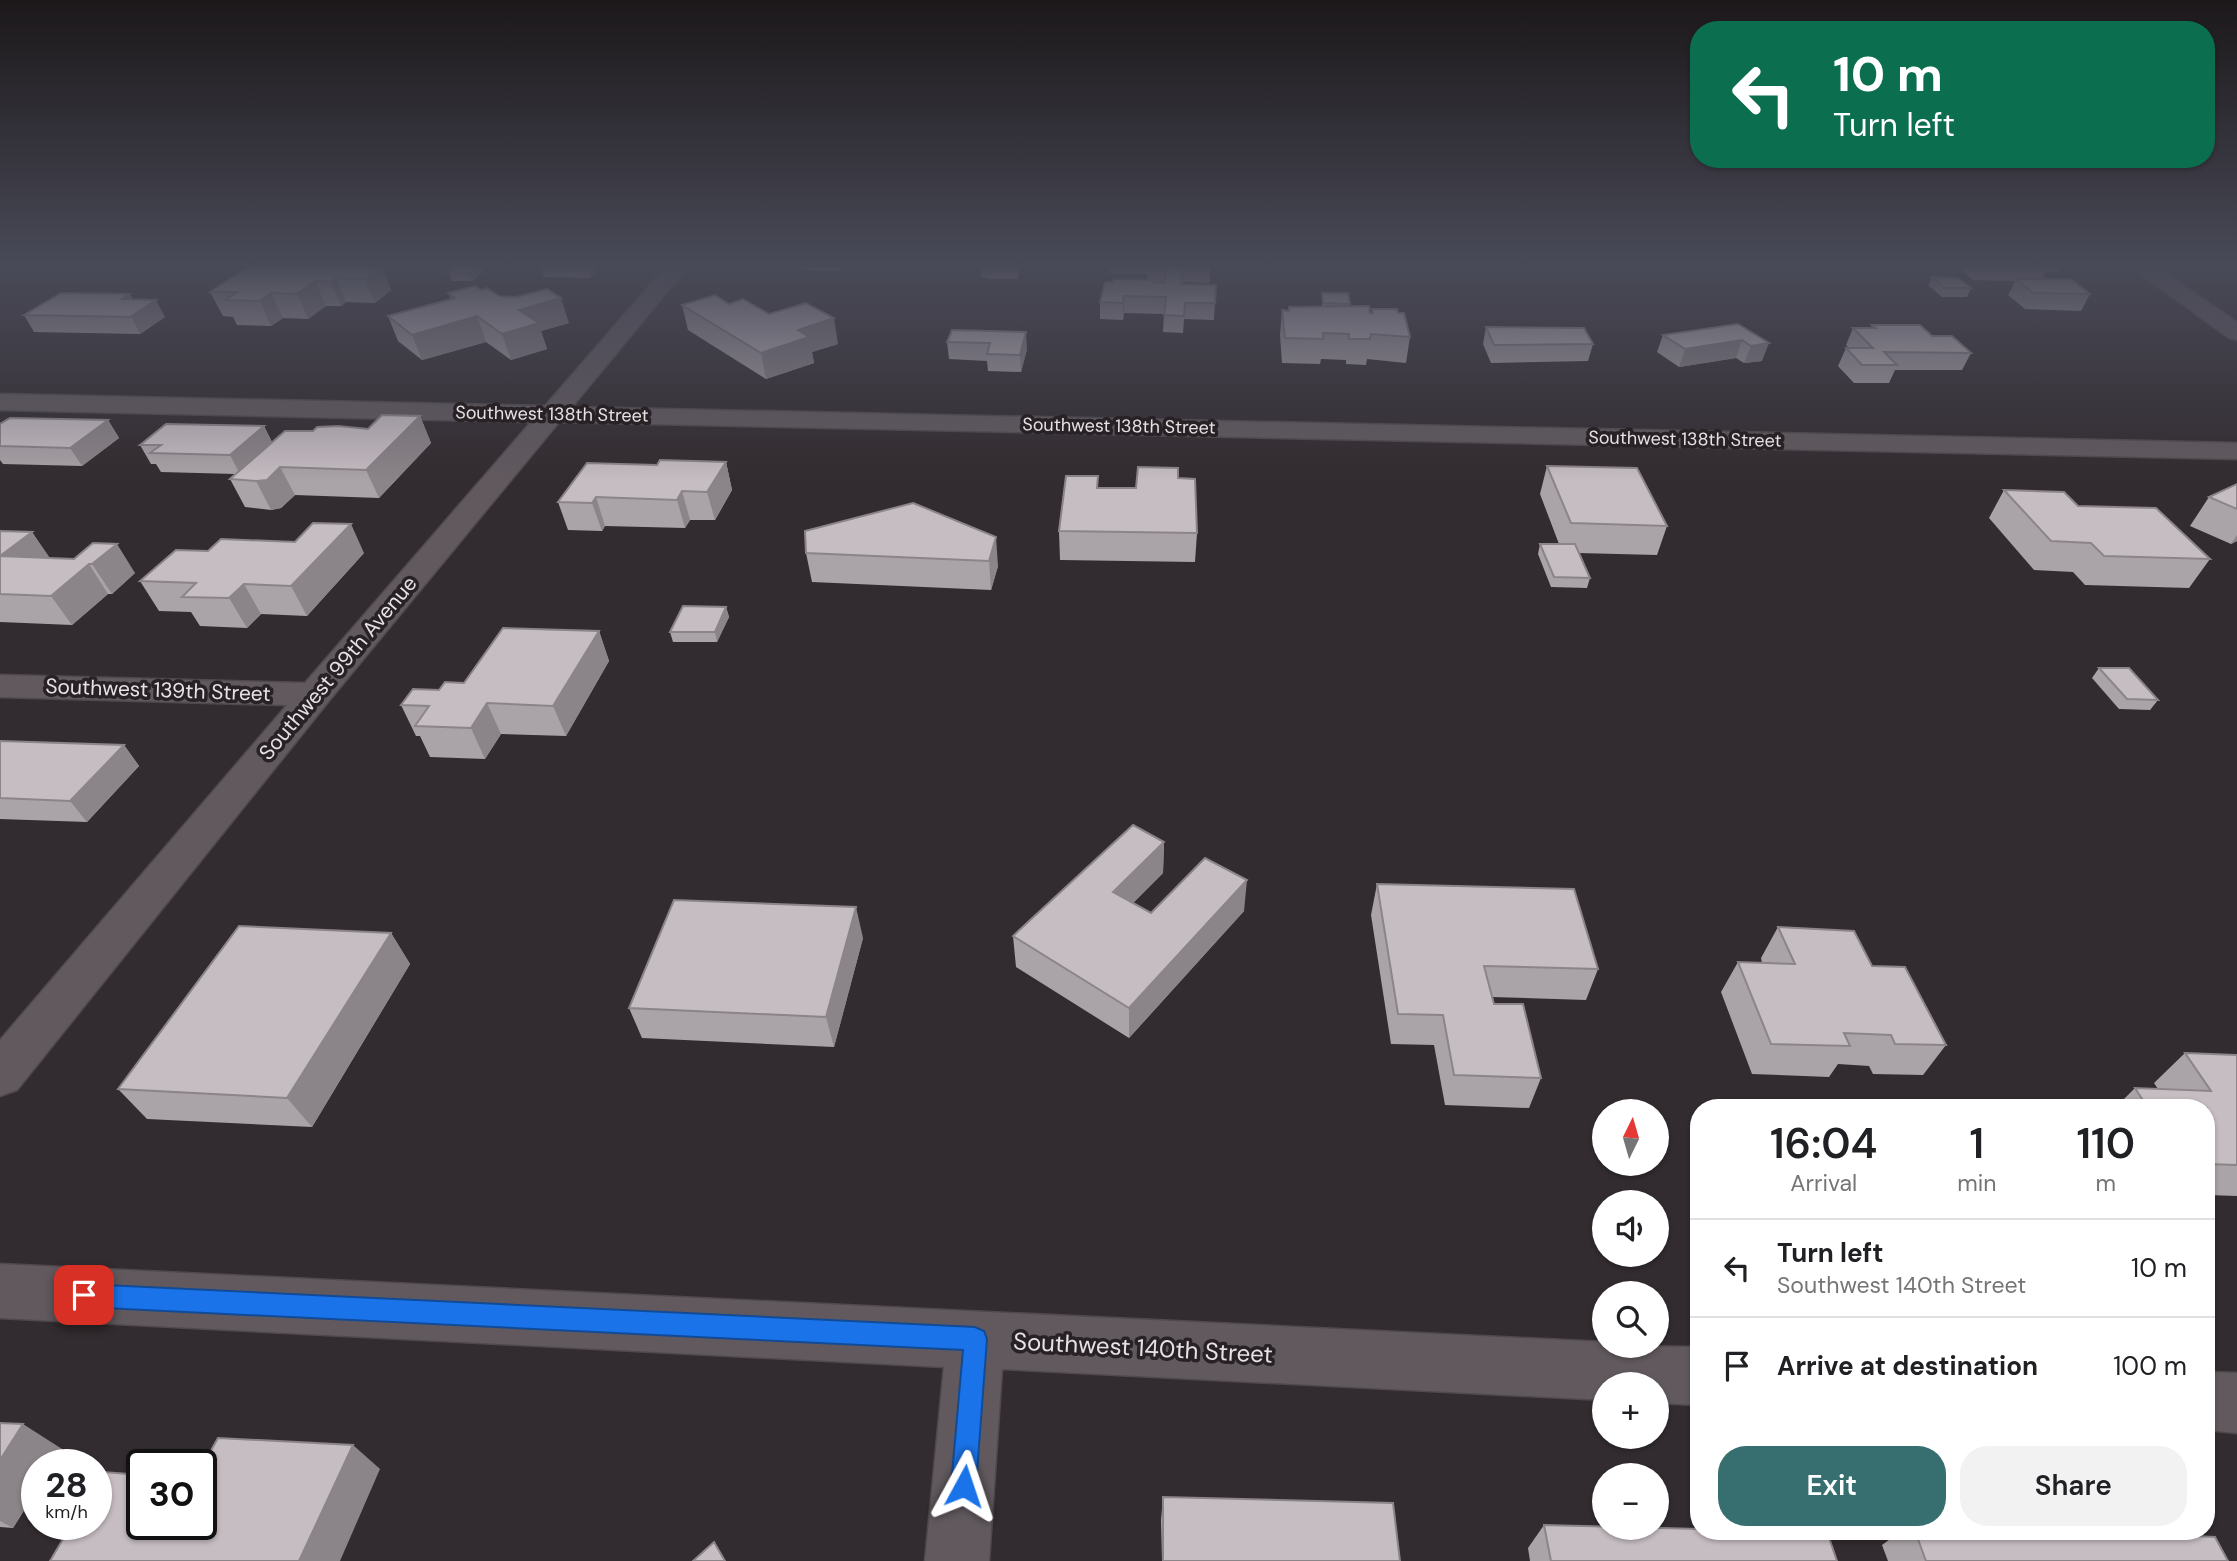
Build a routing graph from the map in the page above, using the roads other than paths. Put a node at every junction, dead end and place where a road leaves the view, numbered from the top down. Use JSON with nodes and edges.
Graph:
{"nodes":[{"id":1,"x":617,"y":337,"type":"edge"},
{"id":2,"x":0,"y":402,"type":"edge"},
{"id":3,"x":551,"y":414,"type":"junction"},
{"id":4,"x":2237,"y":451,"type":"edge"},
{"id":5,"x":0,"y":686,"type":"edge"},
{"id":6,"x":316,"y":694,"type":"junction"},
{"id":7,"x":0,"y":1075,"type":"edge"},
{"id":8,"x":0,"y":1291,"type":"edge"},
{"id":9,"x":975,"y":1339,"type":"junction"},
{"id":10,"x":1690,"y":1376,"type":"edge"},
{"id":11,"x":2215,"y":1402,"type":"edge"},
{"id":12,"x":2237,"y":1403,"type":"edge"},
{"id":13,"x":957,"y":1561,"type":"edge"}],
"edges":[{"from":1,"to":3,"type":"street","name":"Southwest 99th Avenue"},
{"from":2,"to":3,"type":"street","name":"Southwest 138th Street"},
{"from":3,"to":4,"type":"street","name":"Southwest 138th Street"},
{"from":3,"to":6,"type":"street","name":"Southwest 99th Avenue"},
{"from":5,"to":6,"type":"street","name":"Southwest 139th Street"},
{"from":6,"to":7,"type":"street","name":"Southwest 99th Avenue"},
{"from":8,"to":9,"type":"street","name":"Southwest 140th Street"},
{"from":9,"to":10,"type":"street","name":"Southwest 140th Street"},
{"from":9,"to":13,"type":"street"},
{"from":11,"to":12,"type":"street"}]}
